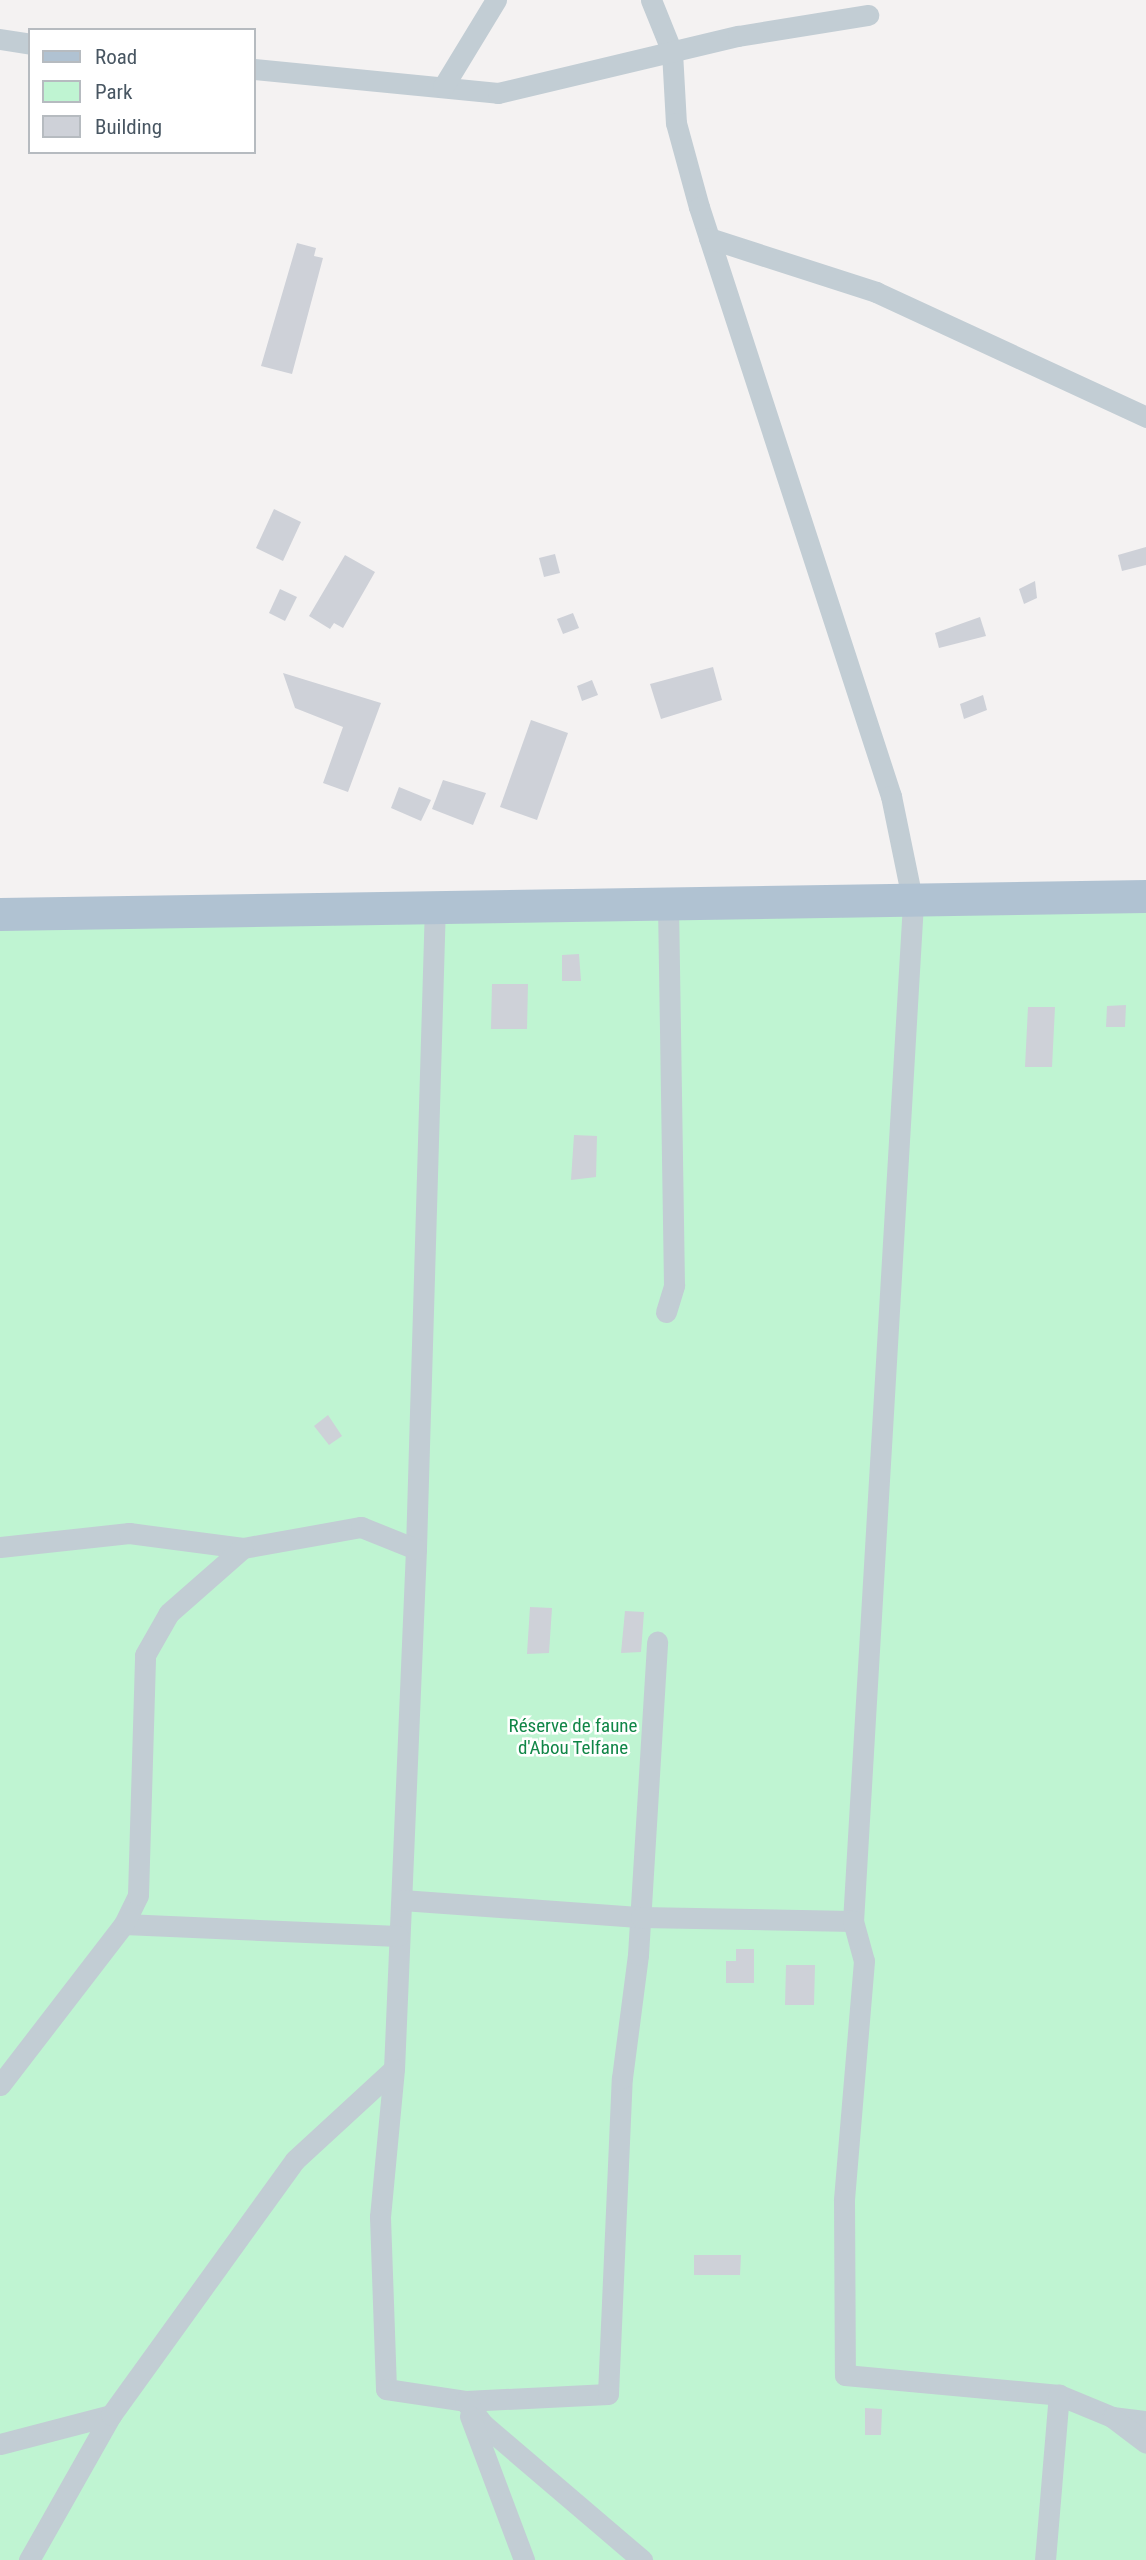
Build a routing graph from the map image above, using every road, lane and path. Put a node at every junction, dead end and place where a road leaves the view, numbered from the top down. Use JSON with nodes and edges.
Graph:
{"nodes":[{"id":1,"x":495,"y":0,"type":"edge"},
{"id":2,"x":652,"y":0,"type":"edge"},
{"id":3,"x":868,"y":15,"type":"dead end"},
{"id":4,"x":0,"y":39,"type":"edge"},
{"id":5,"x":28,"y":44,"type":"edge"},
{"id":6,"x":672,"y":52,"type":"junction"},
{"id":7,"x":256,"y":69,"type":"edge"},
{"id":8,"x":443,"y":87,"type":"junction"},
{"id":9,"x":709,"y":238,"type":"junction"},
{"id":10,"x":1146,"y":417,"type":"edge"},
{"id":11,"x":1146,"y":896,"type":"edge"},
{"id":12,"x":913,"y":903,"type":"junction"},
{"id":13,"x":435,"y":904,"type":"junction"},
{"id":14,"x":668,"y":905,"type":"junction"},
{"id":15,"x":0,"y":914,"type":"edge"},
{"id":16,"x":666,"y":1312,"type":"dead end"},
{"id":17,"x":0,"y":1547,"type":"edge"},
{"id":18,"x":243,"y":1548,"type":"junction"},
{"id":19,"x":416,"y":1549,"type":"junction"},
{"id":20,"x":657,"y":1642,"type":"dead end"},
{"id":21,"x":402,"y":1900,"type":"junction"},
{"id":22,"x":641,"y":1917,"type":"junction"},
{"id":23,"x":853,"y":1921,"type":"junction"},
{"id":24,"x":124,"y":1924,"type":"junction"},
{"id":25,"x":398,"y":1937,"type":"junction"},
{"id":26,"x":394,"y":2069,"type":"junction"},
{"id":27,"x":0,"y":2085,"type":"edge"},
{"id":28,"x":1059,"y":2395,"type":"junction"},
{"id":29,"x":465,"y":2401,"type":"junction"},
{"id":30,"x":111,"y":2415,"type":"junction"},
{"id":31,"x":1112,"y":2417,"type":"junction"},
{"id":32,"x":1146,"y":2421,"type":"edge"},
{"id":33,"x":1146,"y":2443,"type":"edge"},
{"id":34,"x":0,"y":2444,"type":"edge"},
{"id":35,"x":29,"y":2560,"type":"edge"},
{"id":36,"x":524,"y":2560,"type":"edge"},
{"id":37,"x":642,"y":2560,"type":"edge"},
{"id":38,"x":1045,"y":2560,"type":"edge"}],
"edges":[{"from":1,"to":8,"type":"street"},
{"from":2,"to":6,"type":"street"},
{"from":3,"to":6,"type":"street"},
{"from":4,"to":5,"type":"street"},
{"from":6,"to":8,"type":"street"},
{"from":6,"to":9,"type":"street"},
{"from":7,"to":8,"type":"street"},
{"from":9,"to":10,"type":"street"},
{"from":9,"to":12,"type":"street"},
{"from":11,"to":12,"type":"main road"},
{"from":12,"to":14,"type":"main road"},
{"from":12,"to":23,"type":"street"},
{"from":13,"to":14,"type":"main road"},
{"from":13,"to":15,"type":"main road"},
{"from":13,"to":19,"type":"street"},
{"from":14,"to":16,"type":"street"},
{"from":17,"to":18,"type":"street"},
{"from":18,"to":19,"type":"street"},
{"from":18,"to":24,"type":"street"},
{"from":19,"to":21,"type":"street"},
{"from":20,"to":22,"type":"street"},
{"from":21,"to":22,"type":"street"},
{"from":21,"to":25,"type":"street"},
{"from":22,"to":23,"type":"street"},
{"from":22,"to":29,"type":"street"},
{"from":23,"to":28,"type":"street"},
{"from":24,"to":25,"type":"street"},
{"from":24,"to":27,"type":"street"},
{"from":25,"to":26,"type":"street"},
{"from":26,"to":29,"type":"street"},
{"from":26,"to":30,"type":"street"},
{"from":28,"to":31,"type":"street"},
{"from":28,"to":38,"type":"street"},
{"from":29,"to":36,"type":"street"},
{"from":29,"to":37,"type":"street"},
{"from":30,"to":34,"type":"street"},
{"from":30,"to":35,"type":"street"},
{"from":31,"to":32,"type":"street"},
{"from":31,"to":33,"type":"street"}]}
